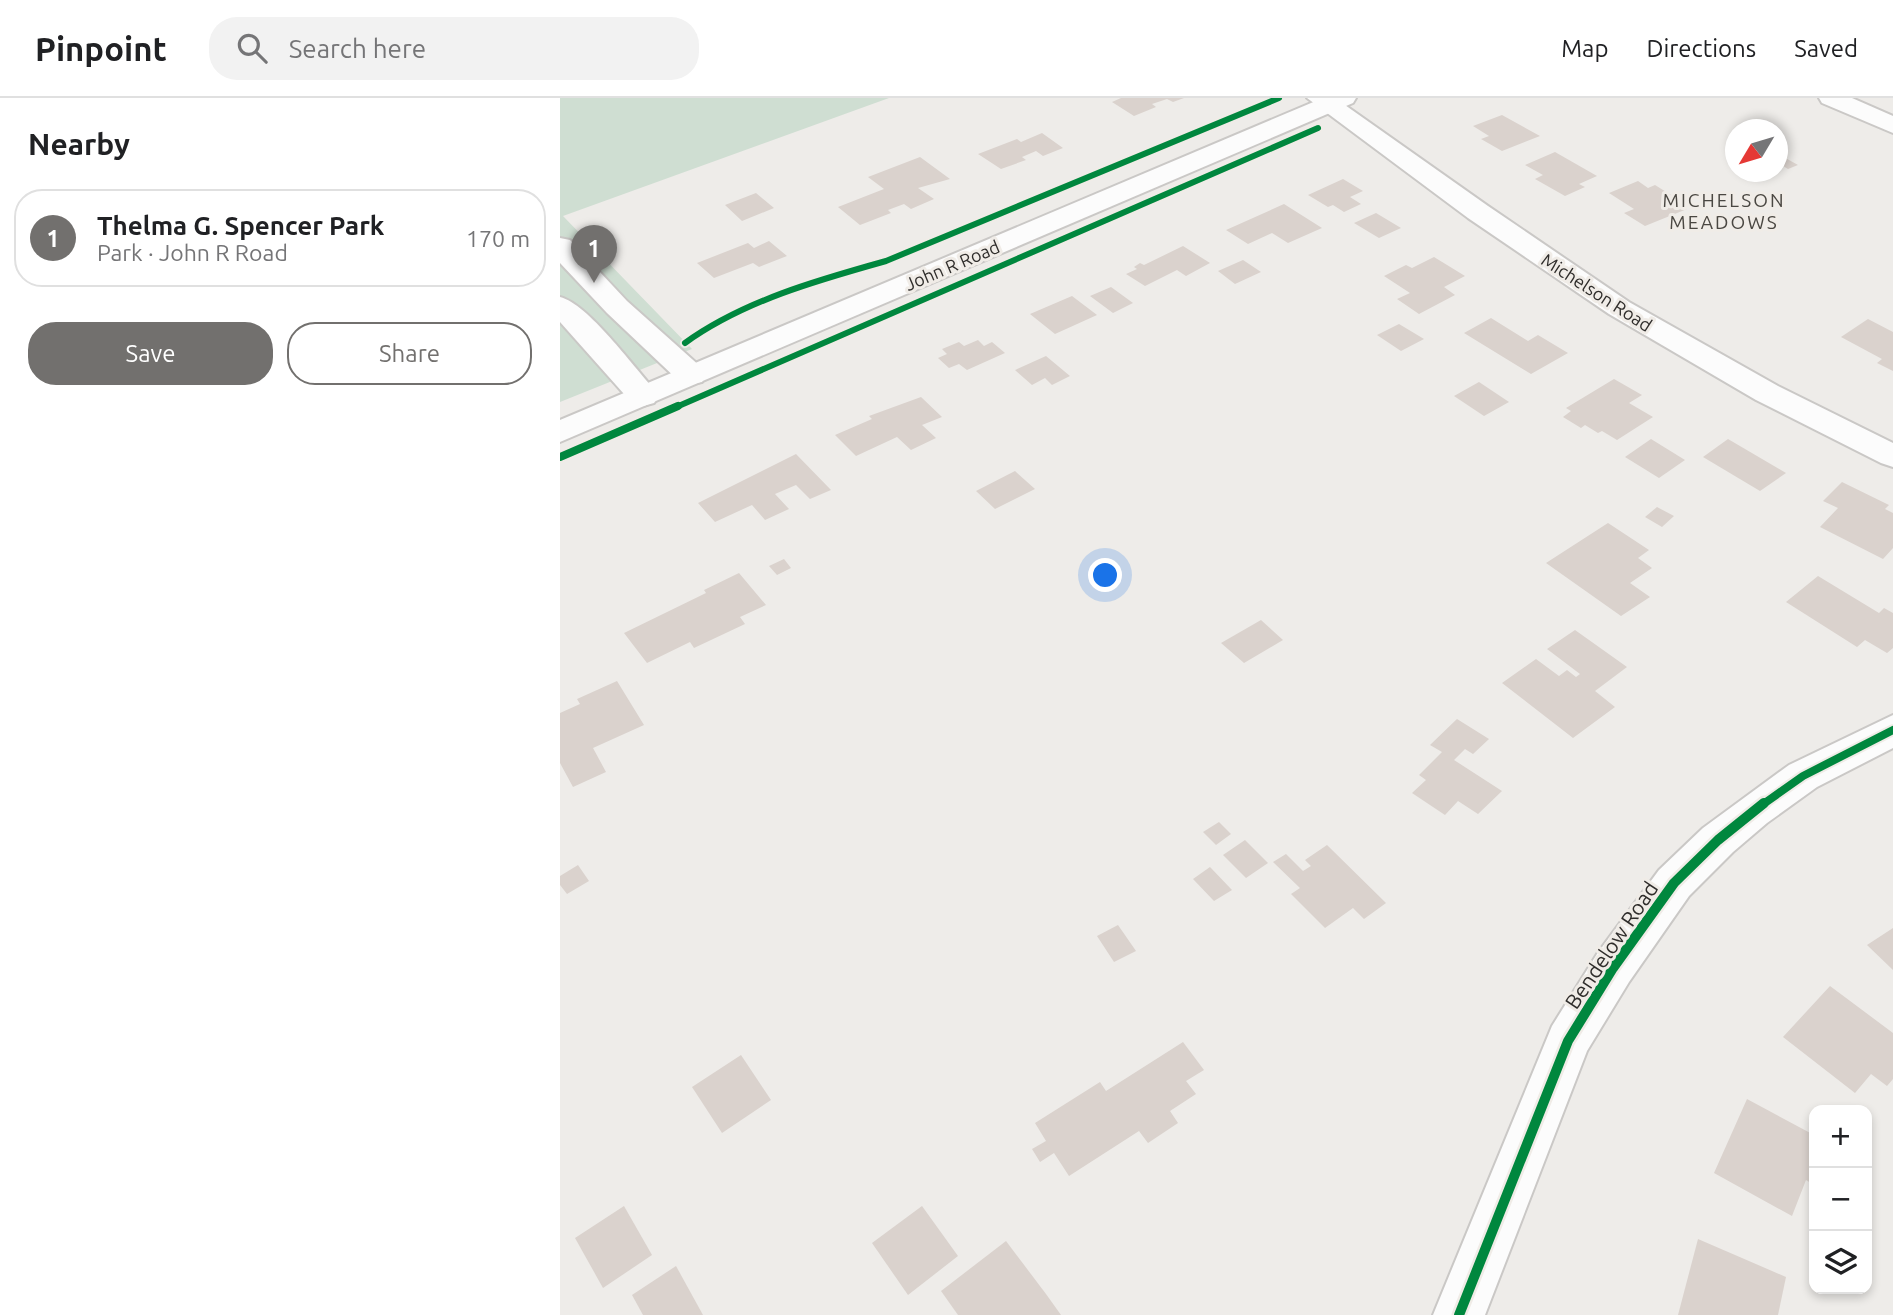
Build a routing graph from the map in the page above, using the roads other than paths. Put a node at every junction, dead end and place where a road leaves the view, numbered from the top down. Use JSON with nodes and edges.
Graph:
{"nodes":[{"id":1,"x":1831,"y":98,"type":"edge"},
{"id":2,"x":1331,"y":100,"type":"edge"},
{"id":3,"x":1893,"y":125,"type":"edge"},
{"id":4,"x":564,"y":252,"type":"edge"},
{"id":5,"x":560,"y":306,"type":"edge"},
{"id":6,"x":691,"y":375,"type":"junction"},
{"id":7,"x":643,"y":396,"type":"junction"},
{"id":8,"x":560,"y":432,"type":"edge"},
{"id":9,"x":1893,"y":456,"type":"edge"},
{"id":10,"x":1893,"y":730,"type":"edge"},
{"id":11,"x":1459,"y":1315,"type":"edge"}],
"edges":[{"from":1,"to":3,"type":"main road"},
{"from":2,"to":6,"type":"main road","name":"John R Road"},
{"from":2,"to":9,"type":"main road","name":"Michelson Road"},
{"from":4,"to":6,"type":"main road"},
{"from":5,"to":7,"type":"main road"},
{"from":6,"to":7,"type":"main road","name":"John R Road"},
{"from":7,"to":8,"type":"main road","name":"John R Road"},
{"from":10,"to":11,"type":"main road","name":"Bendelow Road"}]}
